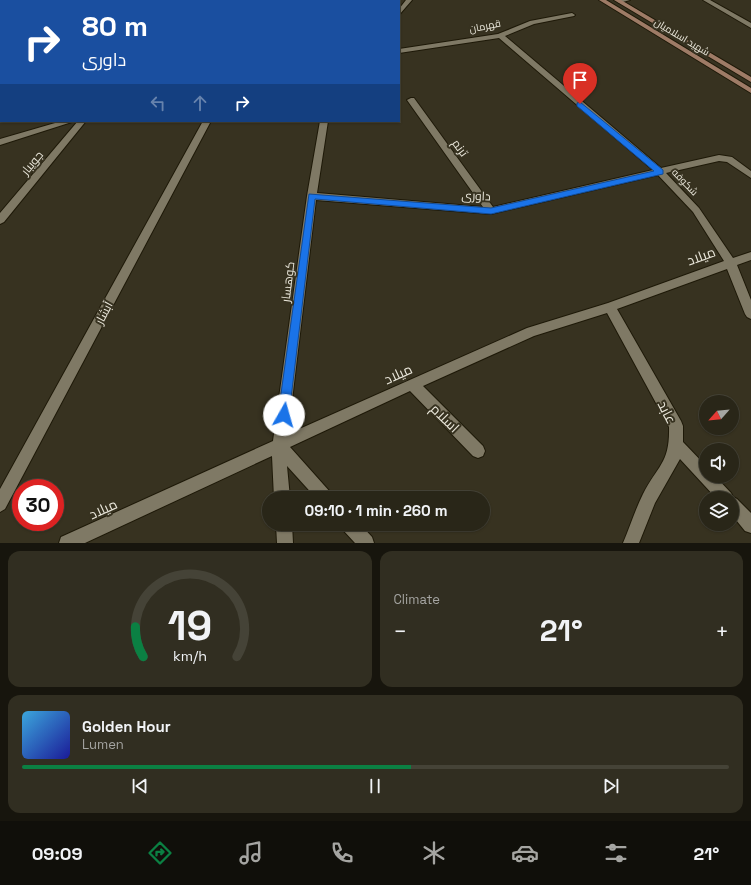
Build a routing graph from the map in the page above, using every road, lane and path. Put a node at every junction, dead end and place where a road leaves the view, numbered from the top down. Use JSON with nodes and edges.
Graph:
{"nodes":[{"id":1,"x":409,"y":0,"type":"edge"},
{"id":2,"x":602,"y":0,"type":"edge"},
{"id":3,"x":621,"y":0,"type":"edge"},
{"id":4,"x":706,"y":0,"type":"edge"},
{"id":5,"x":400,"y":12,"type":"edge"},
{"id":6,"x":572,"y":15,"type":"dead end"},
{"id":7,"x":751,"y":26,"type":"edge"},
{"id":8,"x":500,"y":36,"type":"junction"},
{"id":9,"x":400,"y":51,"type":"edge"},
{"id":10,"x":751,"y":80,"type":"edge"},
{"id":11,"x":751,"y":91,"type":"edge"},
{"id":12,"x":411,"y":100,"type":"dead end"},
{"id":13,"x":67,"y":122,"type":"edge"},
{"id":14,"x":81,"y":122,"type":"edge"},
{"id":15,"x":206,"y":122,"type":"edge"},
{"id":16,"x":324,"y":122,"type":"edge"},
{"id":17,"x":0,"y":142,"type":"edge"},
{"id":18,"x":660,"y":172,"type":"junction"},
{"id":19,"x":751,"y":175,"type":"edge"},
{"id":20,"x":312,"y":196,"type":"junction"},
{"id":21,"x":491,"y":211,"type":"junction"},
{"id":22,"x":0,"y":220,"type":"edge"},
{"id":23,"x":751,"y":256,"type":"edge"},
{"id":24,"x":730,"y":262,"type":"junction"},
{"id":25,"x":610,"y":307,"type":"junction"},
{"id":26,"x":751,"y":314,"type":"edge"},
{"id":27,"x":412,"y":384,"type":"junction"},
{"id":28,"x":280,"y":446,"type":"junction"},
{"id":29,"x":677,"y":446,"type":"junction"},
{"id":30,"x":478,"y":451,"type":"dead end"},
{"id":31,"x":282,"y":491,"type":"edge"},
{"id":32,"x":320,"y":491,"type":"edge"},
{"id":33,"x":719,"y":491,"type":"edge"},
{"id":34,"x":0,"y":504,"type":"edge"},
{"id":35,"x":739,"y":511,"type":"edge"},
{"id":36,"x":751,"y":524,"type":"edge"},
{"id":37,"x":284,"y":531,"type":"edge"},
{"id":38,"x":355,"y":531,"type":"edge"},
{"id":39,"x":67,"y":543,"type":"edge"},
{"id":40,"x":285,"y":543,"type":"edge"},
{"id":41,"x":366,"y":543,"type":"edge"},
{"id":42,"x":631,"y":543,"type":"edge"}],
"edges":[{"from":1,"to":5,"type":"street"},
{"from":2,"to":11,"type":"main road","name":"شهید اسلامیان"},
{"from":3,"to":10,"type":"main road","name":"شهید اسلامیان"},
{"from":4,"to":7,"type":"street"},
{"from":6,"to":8,"type":"street","name":"قهرمان"},
{"from":8,"to":9,"type":"street","name":"قهرمان"},
{"from":8,"to":18,"type":"street","name":"شکوفه"},
{"from":12,"to":21,"type":"street","name":"ترنم"},
{"from":13,"to":17,"type":"street"},
{"from":14,"to":22,"type":"street","name":"جویبار"},
{"from":15,"to":34,"type":"street","name":"آبشار"},
{"from":16,"to":20,"type":"street","name":"کوهسار"},
{"from":18,"to":19,"type":"street","name":"داوری"},
{"from":18,"to":21,"type":"street","name":"داوری"},
{"from":18,"to":24,"type":"street","name":"شکوفه"},
{"from":20,"to":21,"type":"street","name":"داوری"},
{"from":20,"to":28,"type":"street","name":"کوهسار"},
{"from":23,"to":24,"type":"street","name":"میلاد"},
{"from":24,"to":25,"type":"street","name":"میلاد"},
{"from":24,"to":26,"type":"street","name":"شکوفه"},
{"from":25,"to":27,"type":"street","name":"میلاد"},
{"from":25,"to":29,"type":"street","name":"عابد"},
{"from":27,"to":28,"type":"street","name":"میلاد"},
{"from":27,"to":30,"type":"street","name":"اسلام"},
{"from":28,"to":31,"type":"street","name":"کوهسار"},
{"from":28,"to":32,"type":"street"},
{"from":28,"to":39,"type":"street","name":"میلاد"},
{"from":29,"to":33,"type":"street"},
{"from":29,"to":42,"type":"street","name":"عابد"},
{"from":35,"to":36,"type":"street"},
{"from":37,"to":40,"type":"street"},
{"from":38,"to":41,"type":"street"}]}
